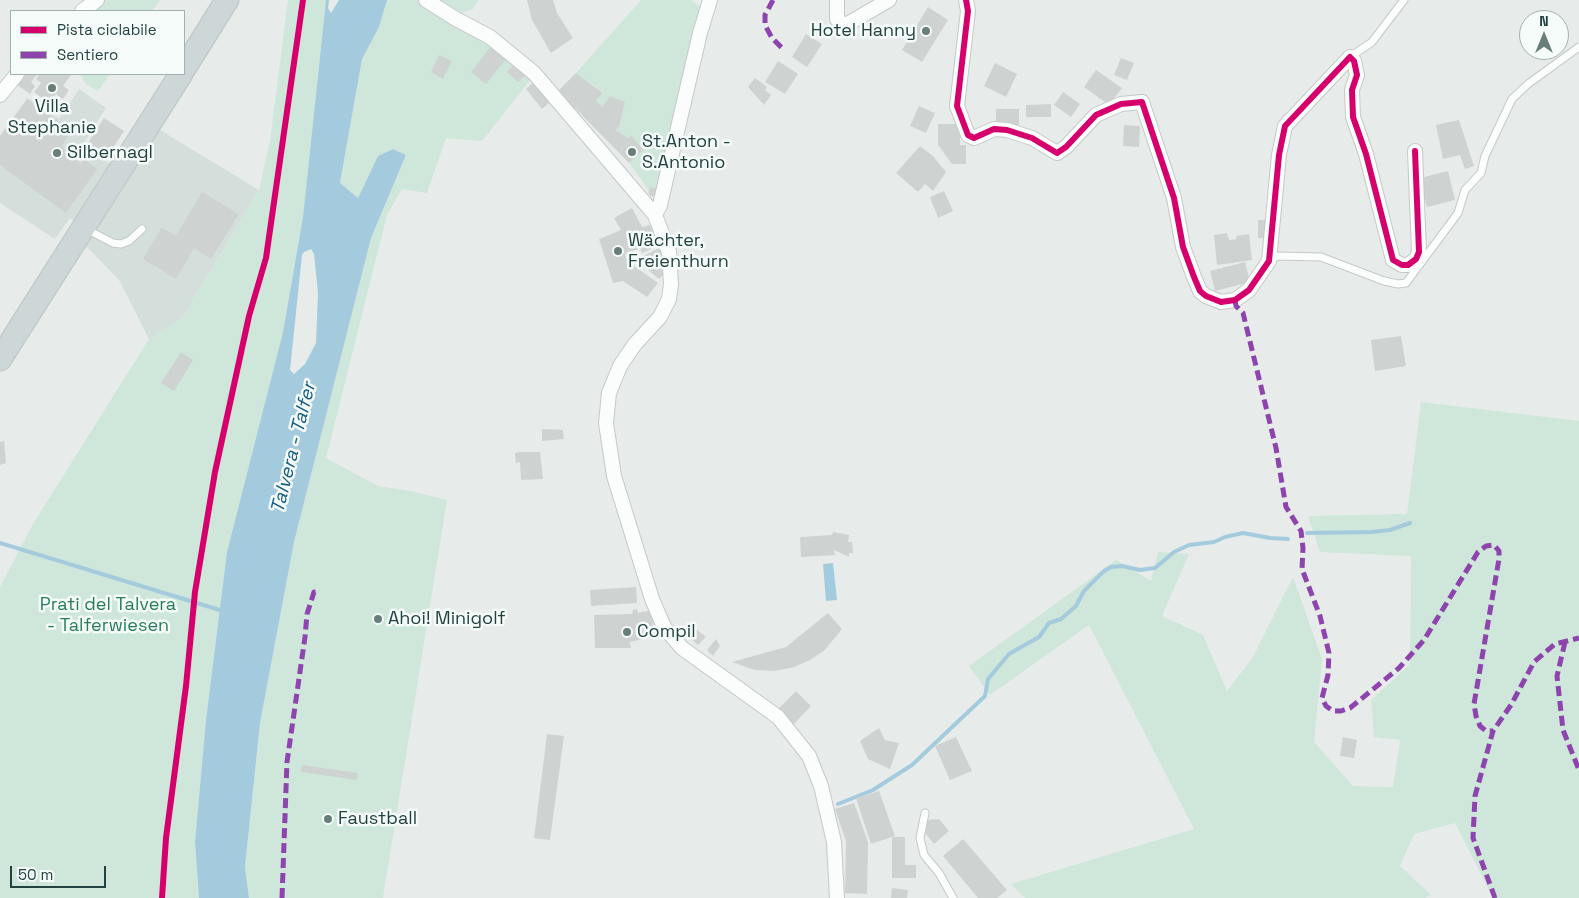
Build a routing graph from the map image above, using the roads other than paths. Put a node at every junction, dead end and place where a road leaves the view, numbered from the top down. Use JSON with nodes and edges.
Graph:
{"nodes":[{"id":1,"x":97,"y":0,"type":"edge"},
{"id":2,"x":227,"y":0,"type":"edge"},
{"id":3,"x":426,"y":0,"type":"edge"},
{"id":4,"x":710,"y":0,"type":"edge"},
{"id":5,"x":837,"y":0,"type":"edge"},
{"id":6,"x":889,"y":0,"type":"edge"},
{"id":7,"x":966,"y":0,"type":"edge"},
{"id":8,"x":1404,"y":0,"type":"edge"},
{"id":9,"x":83,"y":10,"type":"edge"},
{"id":10,"x":1579,"y":47,"type":"edge"},
{"id":11,"x":1350,"y":57,"type":"junction"},
{"id":12,"x":185,"y":67,"type":"edge"},
{"id":13,"x":16,"y":75,"type":"edge"},
{"id":14,"x":180,"y":75,"type":"edge"},
{"id":15,"x":0,"y":95,"type":"edge"},
{"id":16,"x":1415,"y":151,"type":"dead end"},
{"id":17,"x":656,"y":215,"type":"junction"},
{"id":18,"x":83,"y":228,"type":"junction"},
{"id":19,"x":142,"y":229,"type":"dead end"},
{"id":20,"x":1269,"y":261,"type":"junction"},
{"id":21,"x":1419,"y":261,"type":"junction"},
{"id":22,"x":0,"y":359,"type":"edge"},
{"id":23,"x":925,"y":813,"type":"dead end"},
{"id":24,"x":838,"y":898,"type":"edge"},
{"id":25,"x":953,"y":898,"type":"edge"}],
"edges":[{"from":1,"to":9,"type":"street"},
{"from":2,"to":12,"type":"main road"},
{"from":3,"to":17,"type":"street"},
{"from":4,"to":17,"type":"street"},
{"from":5,"to":6,"type":"street"},
{"from":7,"to":20,"type":"street"},
{"from":8,"to":11,"type":"lane"},
{"from":10,"to":21,"type":"lane"},
{"from":11,"to":20,"type":"street"},
{"from":11,"to":21,"type":"street"},
{"from":13,"to":15,"type":"street"},
{"from":14,"to":18,"type":"main road"},
{"from":16,"to":21,"type":"street"},
{"from":17,"to":24,"type":"street"},
{"from":18,"to":19,"type":"lane"},
{"from":18,"to":22,"type":"main road"},
{"from":20,"to":21,"type":"lane"},
{"from":23,"to":25,"type":"lane"}]}
